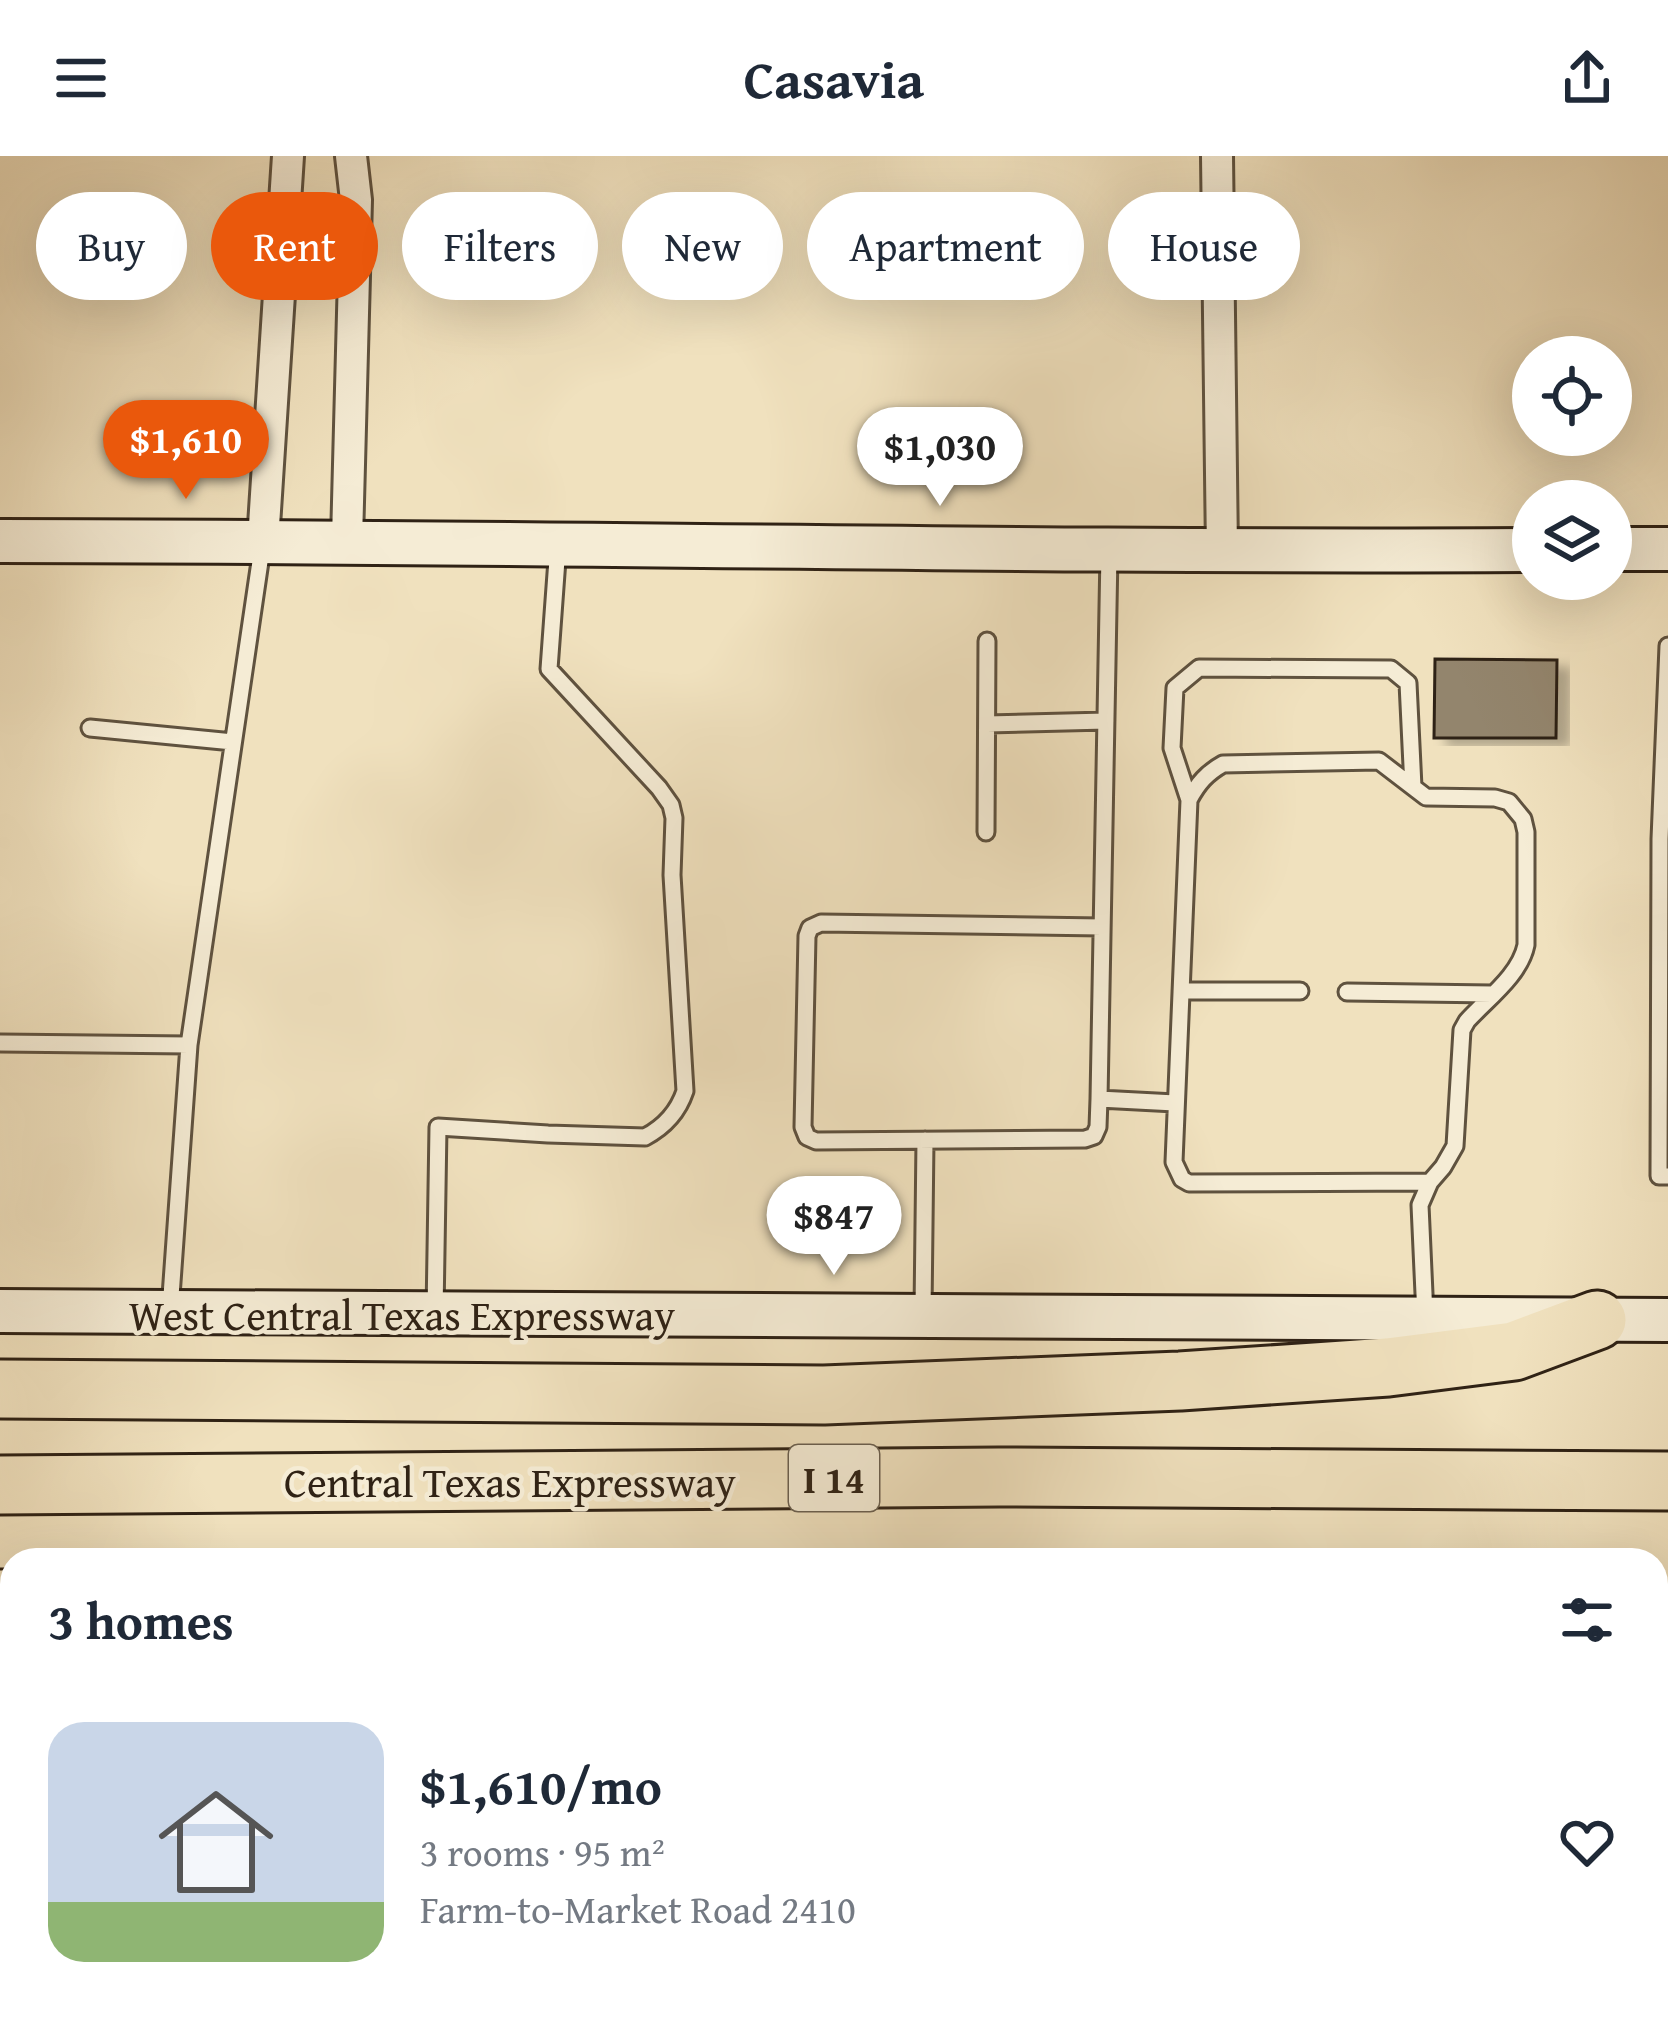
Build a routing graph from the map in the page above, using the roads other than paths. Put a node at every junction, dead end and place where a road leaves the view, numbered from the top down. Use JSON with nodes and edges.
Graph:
{"nodes":[{"id":1,"x":288,"y":156,"type":"edge"},
{"id":2,"x":351,"y":156,"type":"edge"},
{"id":3,"x":1217,"y":156,"type":"edge"},
{"id":4,"x":347,"y":540,"type":"junction"},
{"id":5,"x":0,"y":541,"type":"edge"},
{"id":6,"x":263,"y":541,"type":"junction"},
{"id":7,"x":558,"y":543,"type":"junction"},
{"id":8,"x":1632,"y":549,"type":"edge"},
{"id":9,"x":1668,"y":549,"type":"edge"},
{"id":10,"x":1109,"y":550,"type":"junction"},
{"id":11,"x":1512,"y":550,"type":"edge"},
{"id":12,"x":1222,"y":552,"type":"junction"},
{"id":13,"x":987,"y":640,"type":"dead end"},
{"id":14,"x":1668,"y":646,"type":"edge"},
{"id":15,"x":1106,"y":721,"type":"junction"},
{"id":16,"x":987,"y":724,"type":"junction"},
{"id":17,"x":90,"y":728,"type":"dead end"},
{"id":18,"x":233,"y":742,"type":"junction"},
{"id":19,"x":1413,"y":787,"type":"junction"},
{"id":20,"x":1189,"y":800,"type":"junction"},
{"id":21,"x":986,"y":832,"type":"dead end"},
{"id":22,"x":1102,"y":927,"type":"junction"},
{"id":23,"x":1180,"y":991,"type":"junction"},
{"id":24,"x":1300,"y":992,"type":"dead end"},
{"id":25,"x":1347,"y":992,"type":"dead end"},
{"id":26,"x":1492,"y":994,"type":"junction"},
{"id":27,"x":0,"y":1043,"type":"edge"},
{"id":28,"x":189,"y":1045,"type":"junction"},
{"id":29,"x":1099,"y":1099,"type":"junction"},
{"id":30,"x":1175,"y":1102,"type":"junction"},
{"id":31,"x":925,"y":1140,"type":"junction"},
{"id":32,"x":1668,"y":1176,"type":"edge"},
{"id":33,"x":1430,"y":1182,"type":"junction"},
{"id":34,"x":0,"y":1311,"type":"edge"},
{"id":35,"x":169,"y":1312,"type":"junction"},
{"id":36,"x":435,"y":1315,"type":"junction"},
{"id":37,"x":923,"y":1318,"type":"junction"},
{"id":38,"x":1425,"y":1319,"type":"junction"},
{"id":39,"x":1597,"y":1320,"type":"junction"},
{"id":40,"x":1668,"y":1320,"type":"edge"},
{"id":41,"x":0,"y":1390,"type":"edge"},
{"id":42,"x":1668,"y":1481,"type":"edge"},
{"id":43,"x":0,"y":1485,"type":"edge"}],
"edges":[{"from":1,"to":6,"type":"street"},
{"from":2,"to":4,"type":"street"},
{"from":3,"to":12,"type":"street"},
{"from":4,"to":6,"type":"main road"},
{"from":4,"to":7,"type":"main road"},
{"from":5,"to":6,"type":"main road"},
{"from":6,"to":18,"type":"lane"},
{"from":7,"to":10,"type":"main road"},
{"from":7,"to":36,"type":"lane"},
{"from":8,"to":9,"type":"main road"},
{"from":10,"to":12,"type":"main road"},
{"from":10,"to":15,"type":"lane"},
{"from":11,"to":12,"type":"main road"},
{"from":13,"to":16,"type":"lane"},
{"from":14,"to":32,"type":"lane"},
{"from":15,"to":16,"type":"lane"},
{"from":15,"to":22,"type":"lane"},
{"from":16,"to":21,"type":"lane"},
{"from":17,"to":18,"type":"lane"},
{"from":18,"to":28,"type":"lane"},
{"from":19,"to":20,"type":"lane"},
{"from":19,"to":20,"type":"lane"},
{"from":19,"to":26,"type":"lane"},
{"from":20,"to":23,"type":"lane"},
{"from":22,"to":29,"type":"lane"},
{"from":22,"to":31,"type":"lane"},
{"from":23,"to":24,"type":"lane"},
{"from":23,"to":30,"type":"lane"},
{"from":25,"to":26,"type":"lane"},
{"from":26,"to":33,"type":"lane"},
{"from":27,"to":28,"type":"lane"},
{"from":28,"to":35,"type":"lane"},
{"from":29,"to":30,"type":"lane"},
{"from":29,"to":31,"type":"lane"},
{"from":30,"to":33,"type":"lane"},
{"from":31,"to":37,"type":"lane"},
{"from":33,"to":38,"type":"lane"},
{"from":34,"to":35,"type":"main road","name":"West Central Texas Expressway"},
{"from":35,"to":36,"type":"main road","name":"West Central Texas Expressway"},
{"from":36,"to":37,"type":"main road","name":"West Central Texas Expressway"},
{"from":37,"to":38,"type":"main road","name":"West Central Texas Expressway"},
{"from":38,"to":39,"type":"main road","name":"West Central Texas Expressway"},
{"from":39,"to":40,"type":"main road","name":"West Central Texas Expressway"},
{"from":39,"to":41,"type":"highway"},
{"from":42,"to":43,"type":"highway","name":"Central Texas Expressway","number":"I 14"}]}
